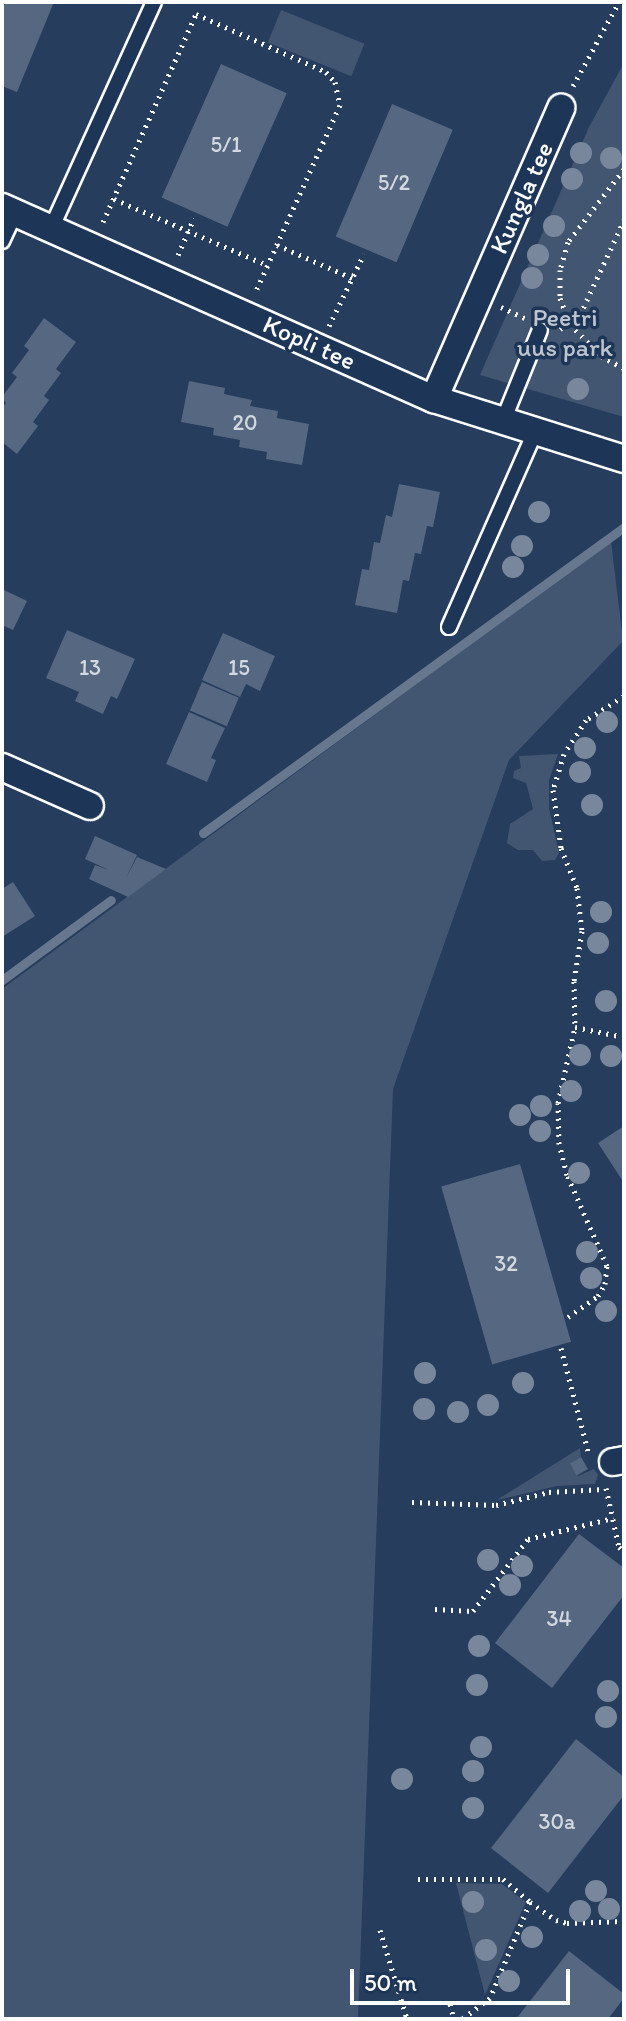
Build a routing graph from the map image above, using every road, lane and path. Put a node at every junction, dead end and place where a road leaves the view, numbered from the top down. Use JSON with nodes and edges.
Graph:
{"nodes":[{"id":1,"x":154,"y":2,"type":"edge"},
{"id":2,"x":619,"y":2,"type":"edge"},
{"id":3,"x":561,"y":108,"type":"joint"},
{"id":4,"x":624,"y":169,"type":"edge"},
{"id":5,"x":114,"y":199,"type":"junction"},
{"id":6,"x":8,"y":210,"type":"edge"},
{"id":7,"x":194,"y":218,"type":"dead end"},
{"id":8,"x":624,"y":220,"type":"edge"},
{"id":9,"x":51,"y":229,"type":"junction"},
{"id":10,"x":100,"y":231,"type":"dead end"},
{"id":11,"x":189,"y":231,"type":"junction"},
{"id":12,"x":2,"y":241,"type":"edge"},
{"id":13,"x":277,"y":245,"type":"junction"},
{"id":14,"x":364,"y":254,"type":"dead end"},
{"id":15,"x":174,"y":263,"type":"dead end"},
{"id":16,"x":267,"y":265,"type":"junction"},
{"id":17,"x":352,"y":278,"type":"junction"},
{"id":18,"x":478,"y":297,"type":"junction"},
{"id":19,"x":252,"y":298,"type":"dead end"},
{"id":20,"x":570,"y":324,"type":"junction"},
{"id":21,"x":541,"y":327,"type":"junction"},
{"id":22,"x":327,"y":331,"type":"dead end"},
{"id":23,"x":624,"y":368,"type":"edge"},
{"id":24,"x":434,"y":399,"type":"junction"},
{"id":25,"x":503,"y":421,"type":"junction"},
{"id":26,"x":535,"y":432,"type":"junction"},
{"id":27,"x":624,"y":459,"type":"edge"},
{"id":28,"x":449,"y":627,"type":"dead end"},
{"id":29,"x":624,"y":696,"type":"edge"},
{"id":30,"x":2,"y":767,"type":"edge"},
{"id":31,"x":90,"y":806,"type":"dead end"},
{"id":32,"x":575,"y":1027,"type":"junction"},
{"id":33,"x":624,"y":1037,"type":"edge"},
{"id":34,"x":568,"y":1317,"type":"dead end"},
{"id":35,"x":561,"y":1348,"type":"dead end"},
{"id":36,"x":610,"y":1470,"type":"edge"},
{"id":37,"x":606,"y":1489,"type":"junction"},
{"id":38,"x":412,"y":1502,"type":"dead end"},
{"id":39,"x":613,"y":1518,"type":"junction"},
{"id":40,"x":624,"y":1551,"type":"edge"},
{"id":41,"x":435,"y":1609,"type":"dead end"},
{"id":42,"x":418,"y":1879,"type":"dead end"},
{"id":43,"x":530,"y":1902,"type":"junction"},
{"id":44,"x":624,"y":1921,"type":"edge"},
{"id":45,"x":380,"y":1930,"type":"dead end"},
{"id":46,"x":450,"y":2004,"type":"dead end"},
{"id":47,"x":407,"y":2019,"type":"edge"},
{"id":48,"x":454,"y":2019,"type":"edge"},
{"id":49,"x":462,"y":2019,"type":"edge"}],
"edges":[{"from":1,"to":9,"type":"lane"},
{"from":2,"to":3,"type":"path","name":"Kungla tee"},
{"from":3,"to":18,"type":"street","name":"Kungla tee"},
{"from":4,"to":20,"type":"path"},
{"from":5,"to":10,"type":"path"},
{"from":5,"to":11,"type":"path"},
{"from":5,"to":13,"type":"path"},
{"from":6,"to":9,"type":"street","name":"Kopli tee"},
{"from":6,"to":12,"type":"lane"},
{"from":7,"to":11,"type":"path"},
{"from":8,"to":20,"type":"path"},
{"from":9,"to":24,"type":"street","name":"Kopli tee"},
{"from":11,"to":15,"type":"path"},
{"from":11,"to":16,"type":"path"},
{"from":13,"to":16,"type":"path"},
{"from":13,"to":17,"type":"path"},
{"from":14,"to":17,"type":"path"},
{"from":16,"to":19,"type":"path"},
{"from":17,"to":22,"type":"path"},
{"from":18,"to":21,"type":"path"},
{"from":18,"to":24,"type":"street","name":"Kungla tee"},
{"from":20,"to":21,"type":"path"},
{"from":20,"to":23,"type":"path"},
{"from":21,"to":25,"type":"lane"},
{"from":24,"to":25,"type":"street","name":"Kopli tee"},
{"from":25,"to":26,"type":"street","name":"Kopli tee"},
{"from":26,"to":27,"type":"street","name":"Kopli tee"},
{"from":26,"to":28,"type":"lane"},
{"from":29,"to":32,"type":"path"},
{"from":30,"to":31,"type":"street"},
{"from":32,"to":33,"type":"path"},
{"from":32,"to":34,"type":"path"},
{"from":35,"to":36,"type":"path"},
{"from":36,"to":37,"type":"path"},
{"from":37,"to":38,"type":"path"},
{"from":37,"to":39,"type":"path"},
{"from":39,"to":40,"type":"path"},
{"from":39,"to":41,"type":"path"},
{"from":42,"to":43,"type":"path"},
{"from":43,"to":44,"type":"path"},
{"from":43,"to":49,"type":"path"},
{"from":45,"to":47,"type":"path"},
{"from":46,"to":48,"type":"path"}]}
